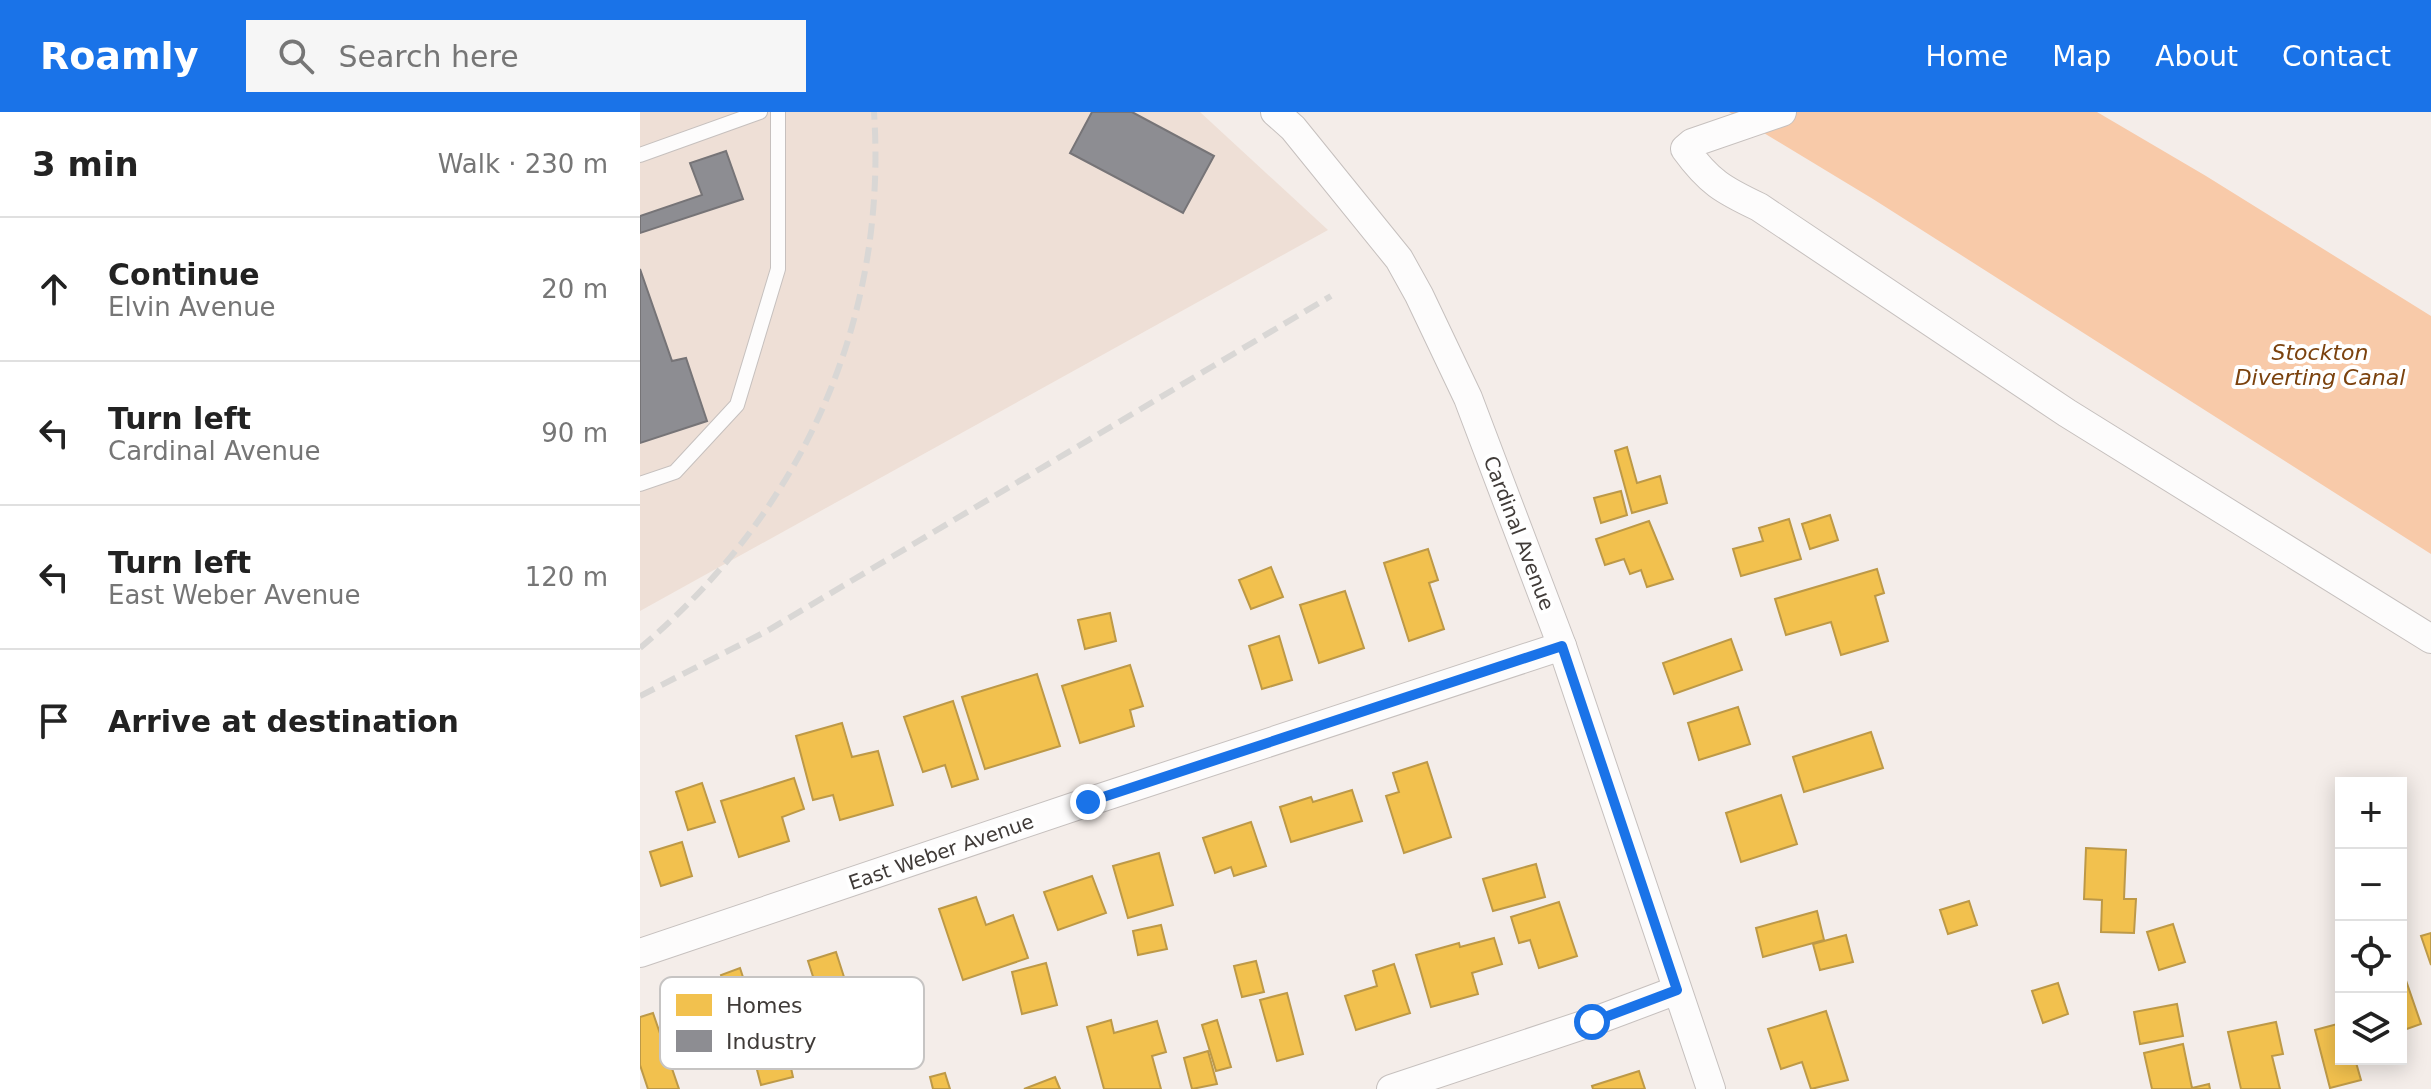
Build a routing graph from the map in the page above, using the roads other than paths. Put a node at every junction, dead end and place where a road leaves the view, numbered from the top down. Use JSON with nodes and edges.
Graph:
{"nodes":[{"id":1,"x":760,"y":112,"type":"edge"},
{"id":2,"x":778,"y":112,"type":"edge"},
{"id":3,"x":1275,"y":112,"type":"edge"},
{"id":4,"x":1782,"y":112,"type":"edge"},
{"id":5,"x":640,"y":155,"type":"edge"},
{"id":6,"x":640,"y":484,"type":"edge"},
{"id":7,"x":2431,"y":639,"type":"edge"},
{"id":8,"x":1562,"y":646,"type":"junction"},
{"id":9,"x":640,"y":953,"type":"edge"},
{"id":10,"x":1677,"y":990,"type":"junction"},
{"id":11,"x":1391,"y":1089,"type":"edge"},
{"id":12,"x":1711,"y":1089,"type":"edge"}],
"edges":[{"from":1,"to":5,"type":"lane"},
{"from":2,"to":6,"type":"lane"},
{"from":3,"to":8,"type":"street","name":"Cardinal Avenue"},
{"from":4,"to":7,"type":"street"},
{"from":8,"to":9,"type":"street","name":"East Weber Avenue"},
{"from":8,"to":10,"type":"street","name":"Cardinal Avenue"},
{"from":10,"to":11,"type":"street"},
{"from":10,"to":12,"type":"street","name":"Cardinal Avenue"}]}
